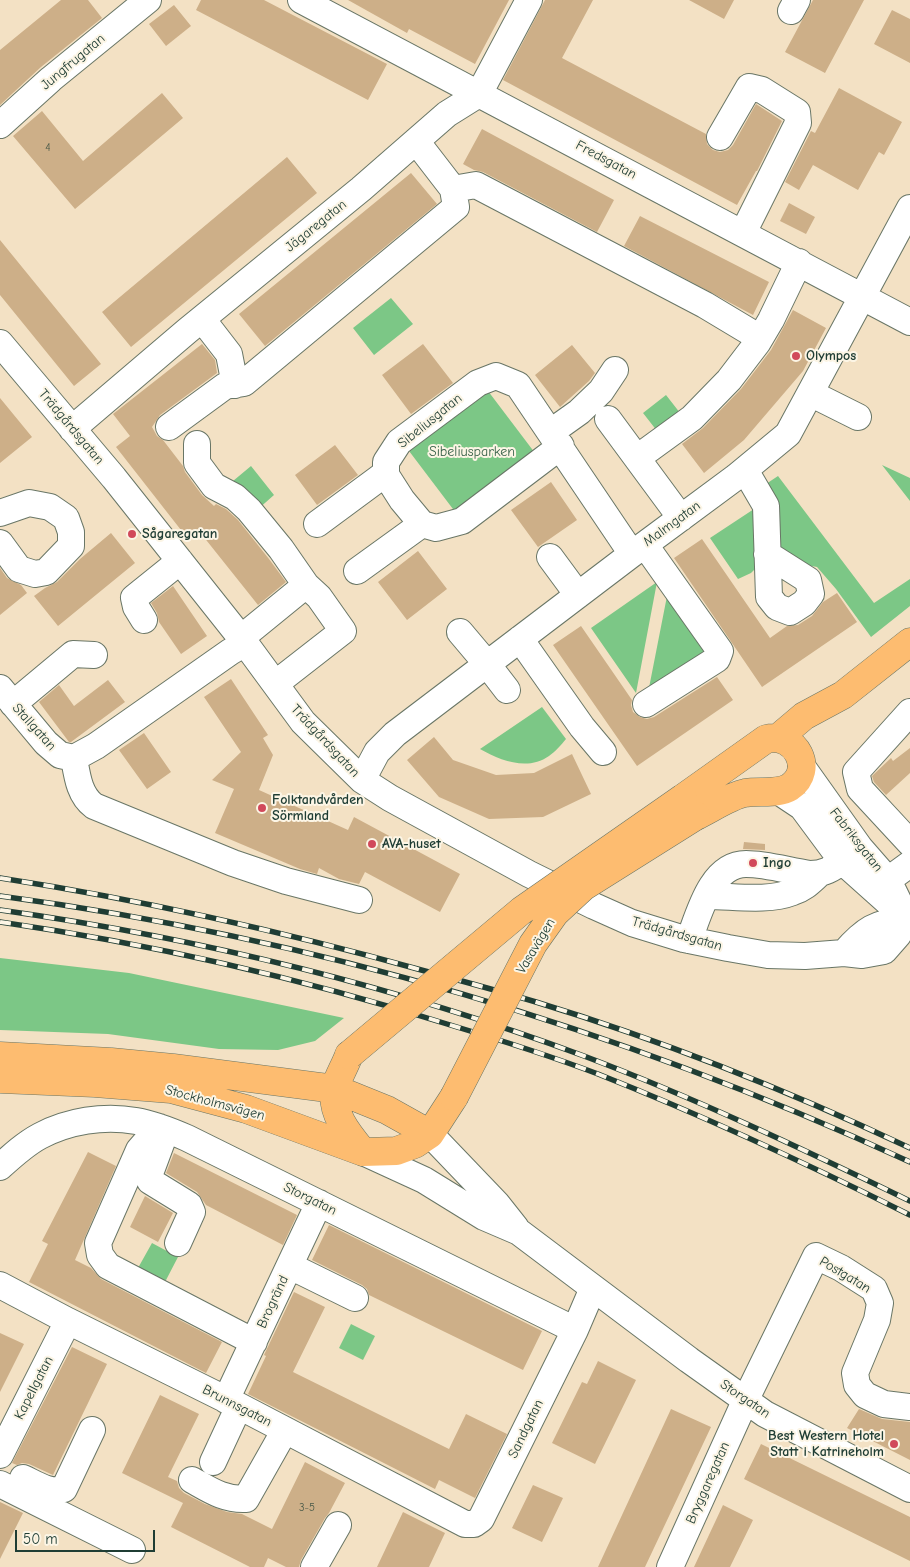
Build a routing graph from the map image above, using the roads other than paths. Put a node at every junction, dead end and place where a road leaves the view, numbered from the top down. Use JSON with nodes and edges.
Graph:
{"nodes":[{"id":1,"x":148,"y":0,"type":"edge"},
{"id":2,"x":301,"y":0,"type":"edge"},
{"id":3,"x":529,"y":0,"type":"edge"},
{"id":4,"x":479,"y":94,"type":"junction"},
{"id":5,"x":0,"y":125,"type":"edge"},
{"id":6,"x":720,"y":136,"type":"dead end"},
{"id":7,"x":416,"y":141,"type":"junction"},
{"id":8,"x":454,"y":189,"type":"junction"},
{"id":9,"x":910,"y":208,"type":"edge"},
{"id":10,"x":744,"y":233,"type":"junction"},
{"id":11,"x":799,"y":262,"type":"junction"},
{"id":12,"x":861,"y":296,"type":"junction"},
{"id":13,"x":202,"y":319,"type":"junction"},
{"id":14,"x":910,"y":322,"type":"edge"},
{"id":15,"x":760,"y":338,"type":"junction"},
{"id":16,"x":0,"y":343,"type":"edge"},
{"id":17,"x":615,"y":370,"type":"dead end"},
{"id":18,"x":235,"y":385,"type":"junction"},
{"id":19,"x":810,"y":393,"type":"junction"},
{"id":20,"x":858,"y":417,"type":"dead end"},
{"id":21,"x":608,"y":419,"type":"dead end"},
{"id":22,"x":169,"y":427,"type":"dead end"},
{"id":23,"x":72,"y":429,"type":"junction"},
{"id":24,"x":556,"y":439,"type":"junction"},
{"id":25,"x":197,"y":444,"type":"dead end"},
{"id":26,"x":637,"y":458,"type":"junction"},
{"id":27,"x":745,"y":470,"type":"junction"},
{"id":28,"x":386,"y":473,"type":"junction"},
{"id":29,"x":0,"y":513,"type":"edge"},
{"id":30,"x":680,"y":518,"type":"junction"},
{"id":31,"x":318,"y":524,"type":"dead end"},
{"id":32,"x":422,"y":524,"type":"junction"},
{"id":33,"x":0,"y":543,"type":"edge"},
{"id":34,"x":638,"y":549,"type":"junction"},
{"id":35,"x":767,"y":554,"type":"dead end"},
{"id":36,"x":550,"y":557,"type":"dead end"},
{"id":37,"x":180,"y":561,"type":"junction"},
{"id":38,"x":357,"y":571,"type":"dead end"},
{"id":39,"x":306,"y":585,"type":"junction"},
{"id":40,"x":578,"y":595,"type":"junction"},
{"id":41,"x":144,"y":620,"type":"dead end"},
{"id":42,"x":460,"y":632,"type":"dead end"},
{"id":43,"x":520,"y":639,"type":"junction"},
{"id":44,"x":243,"y":640,"type":"junction"},
{"id":45,"x":910,"y":642,"type":"edge"},
{"id":46,"x":94,"y":656,"type":"dead end"},
{"id":47,"x":487,"y":664,"type":"junction"},
{"id":48,"x":276,"y":684,"type":"junction"},
{"id":49,"x":506,"y":690,"type":"dead end"},
{"id":50,"x":6,"y":696,"type":"edge"},
{"id":51,"x":646,"y":704,"type":"dead end"},
{"id":52,"x":910,"y":712,"type":"edge"},
{"id":53,"x":752,"y":750,"type":"junction"},
{"id":54,"x":603,"y":752,"type":"dead end"},
{"id":55,"x":793,"y":752,"type":"junction"},
{"id":56,"x":74,"y":758,"type":"junction"},
{"id":57,"x":362,"y":780,"type":"junction"},
{"id":58,"x":773,"y":791,"type":"junction"},
{"id":59,"x":690,"y":807,"type":"junction"},
{"id":60,"x":910,"y":843,"type":"edge"},
{"id":61,"x":842,"y":861,"type":"junction"},
{"id":62,"x":910,"y":864,"type":"edge"},
{"id":63,"x":888,"y":880,"type":"junction"},
{"id":64,"x":359,"y":900,"type":"dead end"},
{"id":65,"x":909,"y":922,"type":"edge"},
{"id":66,"x":690,"y":940,"type":"junction"},
{"id":67,"x":349,"y":1055,"type":"junction"},
{"id":68,"x":0,"y":1056,"type":"edge"},
{"id":69,"x":0,"y":1080,"type":"edge"},
{"id":70,"x":291,"y":1082,"type":"junction"},
{"id":71,"x":335,"y":1089,"type":"junction"},
{"id":72,"x":162,"y":1128,"type":"junction"},
{"id":73,"x":430,"y":1134,"type":"junction"},
{"id":74,"x":363,"y":1152,"type":"junction"},
{"id":75,"x":0,"y":1167,"type":"edge"},
{"id":76,"x":318,"y":1203,"type":"junction"},
{"id":77,"x":520,"y":1232,"type":"junction"},
{"id":78,"x":178,"y":1243,"type":"dead end"},
{"id":79,"x":290,"y":1266,"type":"junction"},
{"id":80,"x":0,"y":1285,"type":"edge"},
{"id":81,"x":593,"y":1288,"type":"junction"},
{"id":82,"x":356,"y":1298,"type":"dead end"},
{"id":83,"x":68,"y":1321,"type":"junction"},
{"id":84,"x":575,"y":1330,"type":"junction"},
{"id":85,"x":254,"y":1342,"type":"junction"},
{"id":86,"x":746,"y":1399,"type":"junction"},
{"id":87,"x":233,"y":1403,"type":"junction"},
{"id":88,"x":910,"y":1407,"type":"edge"},
{"id":89,"x":92,"y":1430,"type":"dead end"},
{"id":90,"x":285,"y":1430,"type":"junction"},
{"id":91,"x":0,"y":1455,"type":"edge"},
{"id":92,"x":213,"y":1462,"type":"dead end"},
{"id":93,"x":0,"y":1466,"type":"edge"},
{"id":94,"x":192,"y":1480,"type":"dead end"},
{"id":95,"x":0,"y":1484,"type":"edge"},
{"id":96,"x":910,"y":1489,"type":"edge"},
{"id":97,"x":474,"y":1524,"type":"joint"},
{"id":98,"x":338,"y":1525,"type":"dead end"},
{"id":99,"x":132,"y":1550,"type":"dead end"},
{"id":100,"x":314,"y":1567,"type":"edge"},
{"id":101,"x":670,"y":1567,"type":"edge"}],
"edges":[{"from":1,"to":5,"type":"street","name":"Jungfrugatan"},
{"from":2,"to":4,"type":"street","name":"Fredsgatan"},
{"from":3,"to":4,"type":"street","name":"Jägaregatan"},
{"from":4,"to":7,"type":"street","name":"Jägaregatan"},
{"from":4,"to":10,"type":"street","name":"Fredsgatan"},
{"from":6,"to":10,"type":"street"},
{"from":7,"to":8,"type":"street"},
{"from":7,"to":13,"type":"street","name":"Jägaregatan"},
{"from":8,"to":15,"type":"street"},
{"from":8,"to":18,"type":"street"},
{"from":9,"to":12,"type":"street","name":"Malmgatan"},
{"from":10,"to":11,"type":"street","name":"Fredsgatan"},
{"from":11,"to":12,"type":"street","name":"Fredsgatan"},
{"from":11,"to":15,"type":"street"},
{"from":12,"to":14,"type":"street","name":"Fredsgatan"},
{"from":12,"to":19,"type":"street","name":"Malmgatan"},
{"from":13,"to":18,"type":"street"},
{"from":13,"to":23,"type":"street","name":"Jägaregatan"},
{"from":15,"to":26,"type":"street"},
{"from":16,"to":23,"type":"street","name":"Trädgårdsgatan"},
{"from":17,"to":24,"type":"street"},
{"from":18,"to":22,"type":"street"},
{"from":19,"to":20,"type":"street"},
{"from":19,"to":27,"type":"street","name":"Malmgatan"},
{"from":21,"to":26,"type":"street"},
{"from":23,"to":37,"type":"street","name":"Trädgårdsgatan"},
{"from":24,"to":28,"type":"street","name":"Sibeliusgatan"},
{"from":24,"to":32,"type":"street"},
{"from":24,"to":34,"type":"street","name":"Sibeliusgatan"},
{"from":25,"to":39,"type":"street"},
{"from":26,"to":30,"type":"street"},
{"from":27,"to":30,"type":"street","name":"Malmgatan"},
{"from":27,"to":35,"type":"street"},
{"from":28,"to":31,"type":"street"},
{"from":28,"to":32,"type":"street"},
{"from":29,"to":33,"type":"street"},
{"from":30,"to":34,"type":"street","name":"Malmgatan"},
{"from":32,"to":38,"type":"street"},
{"from":34,"to":40,"type":"street","name":"Malmgatan"},
{"from":34,"to":51,"type":"street","name":"Sibeliusgatan"},
{"from":36,"to":40,"type":"street"},
{"from":37,"to":41,"type":"street"},
{"from":37,"to":44,"type":"street","name":"Trädgårdsgatan"},
{"from":39,"to":44,"type":"street"},
{"from":39,"to":48,"type":"street"},
{"from":40,"to":43,"type":"street","name":"Malmgatan"},
{"from":42,"to":47,"type":"street"},
{"from":43,"to":47,"type":"street","name":"Malmgatan"},
{"from":43,"to":54,"type":"street"},
{"from":44,"to":48,"type":"street","name":"Trädgårdsgatan"},
{"from":44,"to":56,"type":"street"},
{"from":45,"to":55,"type":"main road","name":"Vasavägen"},
{"from":46,"to":50,"type":"street"},
{"from":47,"to":49,"type":"street"},
{"from":47,"to":57,"type":"street","name":"Malmgatan"},
{"from":48,"to":57,"type":"street","name":"Trädgårdsgatan"},
{"from":50,"to":56,"type":"street","name":"Stallgatan"},
{"from":52,"to":60,"type":"street"},
{"from":53,"to":55,"type":"main road","name":"Vasavägen"},
{"from":53,"to":58,"type":"main road"},
{"from":53,"to":59,"type":"main road","name":"Vasavägen"},
{"from":55,"to":58,"type":"main road","name":"Vasavägen"},
{"from":55,"to":63,"type":"street","name":"Fabriksgatan"},
{"from":56,"to":64,"type":"street"},
{"from":57,"to":66,"type":"street","name":"Trädgårdsgatan"},
{"from":58,"to":59,"type":"main road","name":"Vasavägen"},
{"from":58,"to":61,"type":"street","name":"Fabriksgatan"},
{"from":59,"to":67,"type":"main road","name":"Vasavägen","bridge":true},
{"from":59,"to":73,"type":"main road","name":"Vasavägen","bridge":true},
{"from":61,"to":65,"type":"street","name":"Fabriksgatan"},
{"from":61,"to":66,"type":"street"},
{"from":62,"to":63,"type":"street"},
{"from":63,"to":65,"type":"street","name":"Fabriksgatan"},
{"from":65,"to":66,"type":"street","name":"Trädgårdsgatan"},
{"from":67,"to":70,"type":"main road","name":"Vasavägen"},
{"from":67,"to":71,"type":"main road"},
{"from":68,"to":70,"type":"main road","name":"Stockholmsvägen"},
{"from":69,"to":74,"type":"main road","name":"Stockholmsvägen"},
{"from":70,"to":71,"type":"main road","name":"Stockholmsvägen"},
{"from":71,"to":73,"type":"main road","name":"Stockholmsvägen"},
{"from":71,"to":74,"type":"main road"},
{"from":72,"to":75,"type":"street","name":"Storgatan"},
{"from":72,"to":76,"type":"street","name":"Storgatan"},
{"from":72,"to":78,"type":"street"},
{"from":72,"to":85,"type":"street"},
{"from":73,"to":74,"type":"main road","name":"Vasavägen"},
{"from":73,"to":77,"type":"street","name":"Storgatan"},
{"from":74,"to":77,"type":"street","name":"Storgatan"},
{"from":76,"to":79,"type":"street","name":"Brogränd"},
{"from":76,"to":84,"type":"street","name":"Storgatan"},
{"from":77,"to":81,"type":"street","name":"Storgatan"},
{"from":79,"to":82,"type":"street"},
{"from":79,"to":85,"type":"street","name":"Brogränd"},
{"from":80,"to":83,"type":"street","name":"Brunnsgatan"},
{"from":81,"to":84,"type":"street"},
{"from":81,"to":86,"type":"street","name":"Storgatan"},
{"from":83,"to":87,"type":"street","name":"Brunnsgatan"},
{"from":83,"to":91,"type":"street","name":"Kapellgatan"},
{"from":84,"to":97,"type":"street","name":"Sandgatan"},
{"from":85,"to":87,"type":"street","name":"Brogränd"},
{"from":86,"to":88,"type":"street","name":"Postgatan"},
{"from":86,"to":96,"type":"street","name":"Storgatan"},
{"from":86,"to":101,"type":"street","name":"Bryggaregatan"},
{"from":87,"to":90,"type":"street","name":"Brunnsgatan"},
{"from":87,"to":92,"type":"street","name":"Brogränd"},
{"from":89,"to":93,"type":"street"},
{"from":90,"to":94,"type":"street"},
{"from":90,"to":97,"type":"street","name":"Brunnsgatan"},
{"from":95,"to":99,"type":"street"},
{"from":98,"to":100,"type":"street"}]}
